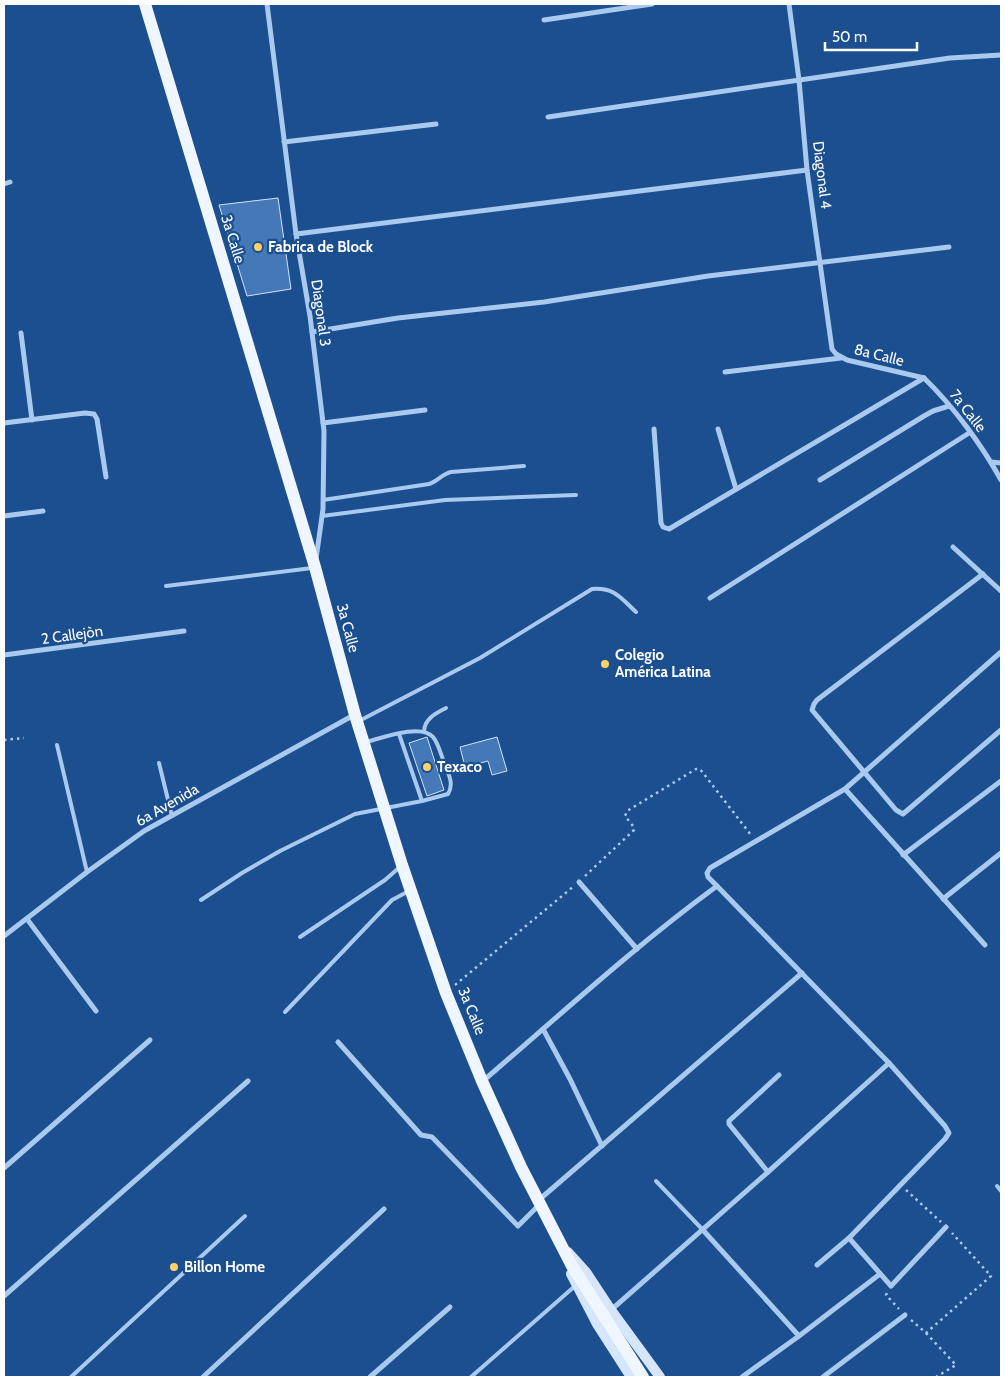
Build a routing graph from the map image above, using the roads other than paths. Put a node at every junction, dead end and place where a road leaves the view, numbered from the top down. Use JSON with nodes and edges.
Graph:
{"nodes":[{"id":1,"x":145,"y":4,"type":"edge"},
{"id":2,"x":267,"y":4,"type":"edge"},
{"id":3,"x":652,"y":4,"type":"edge"},
{"id":4,"x":789,"y":4,"type":"edge"},
{"id":5,"x":544,"y":20,"type":"dead end"},
{"id":6,"x":1001,"y":55,"type":"edge"},
{"id":7,"x":799,"y":80,"type":"junction"},
{"id":8,"x":548,"y":117,"type":"dead end"},
{"id":9,"x":436,"y":124,"type":"dead end"},
{"id":10,"x":284,"y":142,"type":"junction"},
{"id":11,"x":807,"y":170,"type":"junction"},
{"id":12,"x":10,"y":182,"type":"dead end"},
{"id":13,"x":4,"y":184,"type":"edge"},
{"id":14,"x":296,"y":234,"type":"junction"},
{"id":15,"x":949,"y":247,"type":"dead end"},
{"id":16,"x":821,"y":262,"type":"junction"},
{"id":17,"x":312,"y":332,"type":"junction"},
{"id":18,"x":21,"y":333,"type":"dead end"},
{"id":19,"x":832,"y":348,"type":"joint"},
{"id":20,"x":841,"y":358,"type":"junction"},
{"id":21,"x":725,"y":372,"type":"dead end"},
{"id":22,"x":924,"y":378,"type":"junction"},
{"id":23,"x":949,"y":406,"type":"junction"},
{"id":24,"x":425,"y":410,"type":"dead end"},
{"id":25,"x":32,"y":420,"type":"junction"},
{"id":26,"x":4,"y":423,"type":"edge"},
{"id":27,"x":323,"y":423,"type":"junction"},
{"id":28,"x":654,"y":429,"type":"dead end"},
{"id":29,"x":718,"y":429,"type":"dead end"},
{"id":30,"x":969,"y":433,"type":"junction"},
{"id":31,"x":991,"y":462,"type":"junction"},
{"id":32,"x":1001,"y":463,"type":"edge"},
{"id":33,"x":524,"y":466,"type":"dead end"},
{"id":34,"x":106,"y":477,"type":"dead end"},
{"id":35,"x":820,"y":480,"type":"dead end"},
{"id":36,"x":1001,"y":480,"type":"edge"},
{"id":37,"x":736,"y":489,"type":"junction"},
{"id":38,"x":576,"y":495,"type":"dead end"},
{"id":39,"x":323,"y":500,"type":"junction"},
{"id":40,"x":43,"y":510,"type":"dead end"},
{"id":41,"x":4,"y":516,"type":"edge"},
{"id":42,"x":322,"y":516,"type":"junction"},
{"id":43,"x":953,"y":547,"type":"dead end"},
{"id":44,"x":315,"y":567,"type":"junction"},
{"id":45,"x":983,"y":574,"type":"junction"},
{"id":46,"x":166,"y":586,"type":"dead end"},
{"id":47,"x":1001,"y":591,"type":"edge"},
{"id":48,"x":710,"y":598,"type":"dead end"},
{"id":49,"x":636,"y":612,"type":"dead end"},
{"id":50,"x":184,"y":631,"type":"dead end"},
{"id":51,"x":143,"y":637,"type":"joint"},
{"id":52,"x":50,"y":649,"type":"joint"},
{"id":53,"x":32,"y":651,"type":"joint"},
{"id":54,"x":1001,"y":652,"type":"edge"},
{"id":55,"x":4,"y":655,"type":"edge"},
{"id":56,"x":446,"y":708,"type":"dead end"},
{"id":57,"x":356,"y":718,"type":"junction"},
{"id":58,"x":1001,"y":730,"type":"edge"},
{"id":59,"x":424,"y":732,"type":"junction"},
{"id":60,"x":399,"y":734,"type":"junction"},
{"id":61,"x":364,"y":743,"type":"junction"},
{"id":62,"x":57,"y":744,"type":"dead end"},
{"id":63,"x":159,"y":763,"type":"dead end"},
{"id":64,"x":865,"y":772,"type":"junction"},
{"id":65,"x":1001,"y":781,"type":"edge"},
{"id":66,"x":845,"y":789,"type":"junction"},
{"id":67,"x":422,"y":801,"type":"junction"},
{"id":68,"x":384,"y":808,"type":"junction"},
{"id":69,"x":172,"y":816,"type":"junction"},
{"id":70,"x":1001,"y":853,"type":"edge"},
{"id":71,"x":902,"y":855,"type":"junction"},
{"id":72,"x":402,"y":865,"type":"junction"},
{"id":73,"x":87,"y":872,"type":"junction"},
{"id":74,"x":579,"y":882,"type":"road end"},
{"id":75,"x":717,"y":886,"type":"junction"},
{"id":76,"x":411,"y":890,"type":"junction"},
{"id":77,"x":943,"y":899,"type":"junction"},
{"id":78,"x":201,"y":900,"type":"dead end"},
{"id":79,"x":27,"y":918,"type":"junction"},
{"id":80,"x":4,"y":936,"type":"edge"},
{"id":81,"x":300,"y":937,"type":"dead end"},
{"id":82,"x":985,"y":946,"type":"dead end"},
{"id":83,"x":637,"y":949,"type":"junction"},
{"id":84,"x":802,"y":973,"type":"junction"},
{"id":85,"x":96,"y":1011,"type":"dead end"},
{"id":86,"x":284,"y":1012,"type":"dead end"},
{"id":87,"x":543,"y":1029,"type":"junction"},
{"id":88,"x":150,"y":1040,"type":"dead end"},
{"id":89,"x":338,"y":1042,"type":"dead end"},
{"id":90,"x":888,"y":1063,"type":"junction"},
{"id":91,"x":779,"y":1075,"type":"dead end"},
{"id":92,"x":248,"y":1081,"type":"dead end"},
{"id":93,"x":482,"y":1081,"type":"junction"},
{"id":94,"x":602,"y":1146,"type":"junction"},
{"id":95,"x":4,"y":1168,"type":"edge"},
{"id":96,"x":768,"y":1172,"type":"junction"},
{"id":97,"x":656,"y":1181,"type":"dead end"},
{"id":98,"x":997,"y":1186,"type":"dead end"},
{"id":99,"x":1001,"y":1190,"type":"edge"},
{"id":100,"x":539,"y":1202,"type":"junction"},
{"id":101,"x":384,"y":1209,"type":"dead end"},
{"id":102,"x":245,"y":1216,"type":"dead end"},
{"id":103,"x":946,"y":1227,"type":"dead end"},
{"id":104,"x":702,"y":1229,"type":"junction"},
{"id":105,"x":849,"y":1238,"type":"junction"},
{"id":106,"x":564,"y":1250,"type":"junction"},
{"id":107,"x":817,"y":1265,"type":"dead end"},
{"id":108,"x":880,"y":1274,"type":"junction"},
{"id":109,"x":576,"y":1285,"type":"junction"},
{"id":110,"x":4,"y":1296,"type":"edge"},
{"id":111,"x":450,"y":1307,"type":"dead end"},
{"id":112,"x":611,"y":1310,"type":"junction"},
{"id":113,"x":906,"y":1315,"type":"road end"},
{"id":114,"x":799,"y":1336,"type":"junction"},
{"id":115,"x":71,"y":1377,"type":"edge"},
{"id":116,"x":203,"y":1377,"type":"edge"},
{"id":117,"x":370,"y":1377,"type":"edge"},
{"id":118,"x":471,"y":1377,"type":"edge"},
{"id":119,"x":631,"y":1377,"type":"edge"},
{"id":120,"x":643,"y":1377,"type":"edge"},
{"id":121,"x":660,"y":1377,"type":"edge"},
{"id":122,"x":742,"y":1377,"type":"edge"},
{"id":123,"x":823,"y":1377,"type":"edge"}],
"edges":[{"from":1,"to":44,"type":"main road","name":"3a Calle"},
{"from":2,"to":10,"type":"street","name":"Diagonal 3"},
{"from":3,"to":5,"type":"street"},
{"from":4,"to":7,"type":"street","name":"Diagonal 4"},
{"from":6,"to":7,"type":"street"},
{"from":7,"to":8,"type":"street"},
{"from":7,"to":11,"type":"street","name":"Diagonal 4"},
{"from":9,"to":10,"type":"street"},
{"from":10,"to":14,"type":"street","name":"Diagonal 3"},
{"from":11,"to":14,"type":"street"},
{"from":11,"to":16,"type":"street","name":"Diagonal 4"},
{"from":12,"to":13,"type":"street"},
{"from":14,"to":17,"type":"street","name":"Diagonal 3"},
{"from":15,"to":16,"type":"street"},
{"from":16,"to":17,"type":"street"},
{"from":16,"to":19,"type":"street","name":"Diagonal 4"},
{"from":17,"to":27,"type":"street","name":"Diagonal 3"},
{"from":18,"to":25,"type":"street"},
{"from":19,"to":20,"type":"street","name":"8a Calle"},
{"from":20,"to":21,"type":"street"},
{"from":20,"to":22,"type":"street","name":"8a Calle"},
{"from":22,"to":23,"type":"street","name":"7a Calle"},
{"from":22,"to":37,"type":"street"},
{"from":23,"to":30,"type":"street","name":"7a Calle"},
{"from":23,"to":35,"type":"street"},
{"from":24,"to":27,"type":"street"},
{"from":25,"to":26,"type":"street"},
{"from":25,"to":34,"type":"street"},
{"from":27,"to":39,"type":"street","name":"Diagonal 3"},
{"from":28,"to":37,"type":"street"},
{"from":29,"to":37,"type":"street"},
{"from":30,"to":31,"type":"street","name":"7a Calle"},
{"from":30,"to":48,"type":"street"},
{"from":31,"to":32,"type":"street"},
{"from":31,"to":36,"type":"street","name":"7a Calle"},
{"from":33,"to":39,"type":"lane"},
{"from":38,"to":42,"type":"lane"},
{"from":39,"to":42,"type":"street","name":"Diagonal 3"},
{"from":40,"to":41,"type":"street"},
{"from":42,"to":44,"type":"street","name":"Diagonal 3"},
{"from":43,"to":45,"type":"street"},
{"from":44,"to":46,"type":"lane"},
{"from":44,"to":57,"type":"main road","name":"3a Calle"},
{"from":45,"to":47,"type":"street"},
{"from":45,"to":64,"type":"street"},
{"from":49,"to":57,"type":"lane"},
{"from":50,"to":51,"type":"street"},
{"from":51,"to":52,"type":"lane","name":"2 Callejòn"},
{"from":52,"to":53,"type":"street"},
{"from":53,"to":55,"type":"lane","name":"2 Callejòn"},
{"from":54,"to":64,"type":"street"},
{"from":56,"to":59,"type":"lane"},
{"from":57,"to":61,"type":"main road","name":"3a Calle"},
{"from":57,"to":69,"type":"street","name":"6a Avenida"},
{"from":58,"to":64,"type":"street"},
{"from":59,"to":60,"type":"lane"},
{"from":59,"to":67,"type":"lane"},
{"from":60,"to":61,"type":"lane"},
{"from":60,"to":67,"type":"lane"},
{"from":61,"to":68,"type":"main road","name":"3a Calle"},
{"from":62,"to":73,"type":"lane"},
{"from":63,"to":69,"type":"lane"},
{"from":64,"to":66,"type":"street"},
{"from":65,"to":71,"type":"street"},
{"from":66,"to":71,"type":"street"},
{"from":66,"to":75,"type":"street"},
{"from":67,"to":68,"type":"lane"},
{"from":68,"to":72,"type":"main road","name":"3a Calle"},
{"from":68,"to":78,"type":"lane"},
{"from":69,"to":73,"type":"street","name":"6a Avenida"},
{"from":70,"to":77,"type":"street"},
{"from":71,"to":77,"type":"street"},
{"from":72,"to":76,"type":"main road","name":"3a Calle"},
{"from":72,"to":81,"type":"lane"},
{"from":73,"to":79,"type":"street","name":"6a Avenida"},
{"from":74,"to":83,"type":"street"},
{"from":75,"to":83,"type":"street"},
{"from":75,"to":84,"type":"street"},
{"from":76,"to":86,"type":"lane"},
{"from":76,"to":93,"type":"main road","name":"3a Calle"},
{"from":77,"to":82,"type":"street"},
{"from":79,"to":80,"type":"street","name":"6a Avenida"},
{"from":79,"to":85,"type":"street"},
{"from":83,"to":87,"type":"street"},
{"from":84,"to":90,"type":"street"},
{"from":84,"to":94,"type":"street"},
{"from":87,"to":93,"type":"street"},
{"from":87,"to":94,"type":"street"},
{"from":88,"to":95,"type":"street"},
{"from":89,"to":100,"type":"street"},
{"from":90,"to":96,"type":"street"},
{"from":90,"to":105,"type":"street"},
{"from":91,"to":96,"type":"street"},
{"from":92,"to":110,"type":"street"},
{"from":93,"to":100,"type":"main road","name":"3a Calle"},
{"from":94,"to":100,"type":"street"},
{"from":96,"to":104,"type":"street"},
{"from":97,"to":104,"type":"lane"},
{"from":98,"to":99,"type":"lane"},
{"from":100,"to":106,"type":"main road","name":"3a Calle"},
{"from":101,"to":116,"type":"street"},
{"from":102,"to":115,"type":"lane"},
{"from":103,"to":108,"type":"street"},
{"from":104,"to":112,"type":"street"},
{"from":104,"to":114,"type":"street"},
{"from":105,"to":107,"type":"street"},
{"from":105,"to":108,"type":"street"},
{"from":106,"to":109,"type":"street","name":"3a Calle"},
{"from":106,"to":112,"type":"street","name":"3a Calle"},
{"from":106,"to":120,"type":"main road","name":"3a Calle"},
{"from":108,"to":114,"type":"street"},
{"from":109,"to":118,"type":"lane"},
{"from":109,"to":119,"type":"street","name":"3a Calle"},
{"from":111,"to":117,"type":"street"},
{"from":112,"to":121,"type":"street","name":"3a Calle"},
{"from":113,"to":123,"type":"street"},
{"from":114,"to":122,"type":"street"}]}
